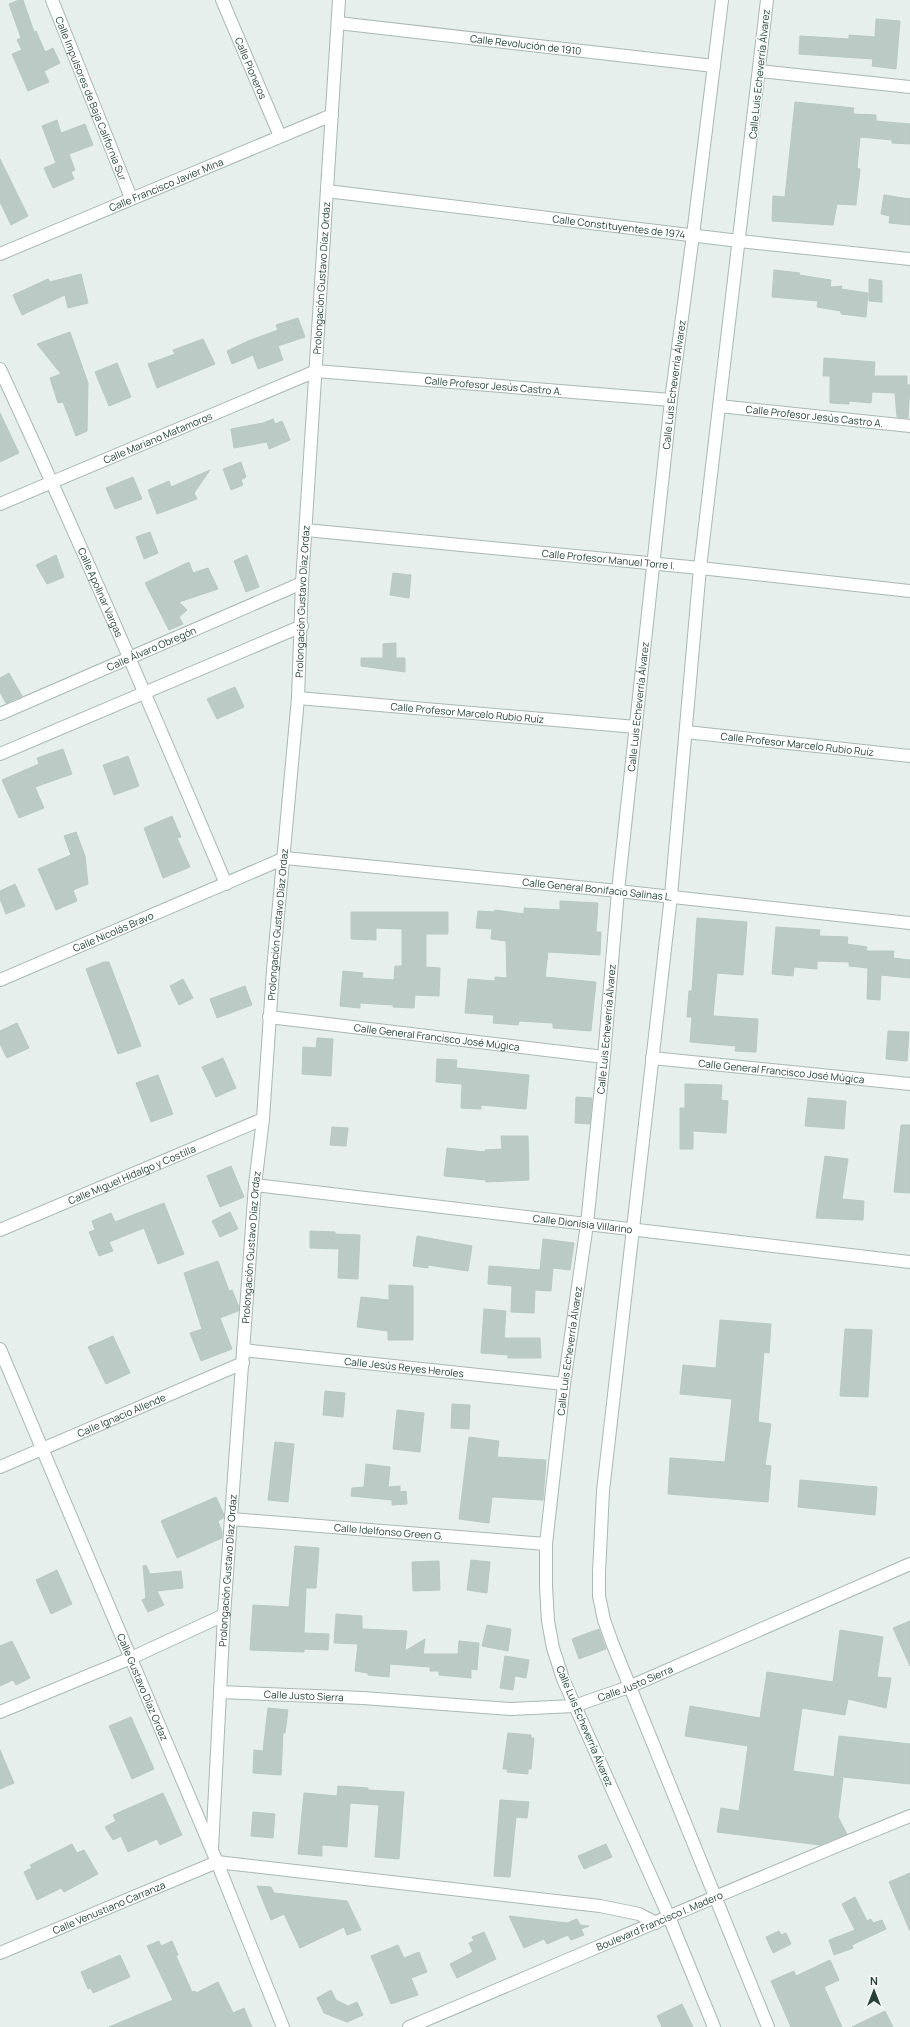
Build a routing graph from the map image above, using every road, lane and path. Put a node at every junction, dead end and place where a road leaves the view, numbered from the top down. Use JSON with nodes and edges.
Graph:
{"nodes":[{"id":1,"x":52,"y":0,"type":"edge"},
{"id":2,"x":222,"y":0,"type":"edge"},
{"id":3,"x":339,"y":0,"type":"edge"},
{"id":4,"x":722,"y":0,"type":"edge"},
{"id":5,"x":767,"y":0,"type":"edge"},
{"id":6,"x":338,"y":23,"type":"junction"},
{"id":7,"x":714,"y":66,"type":"junction"},
{"id":8,"x":760,"y":71,"type":"junction"},
{"id":9,"x":910,"y":87,"type":"edge"},
{"id":10,"x":332,"y":115,"type":"junction"},
{"id":11,"x":280,"y":136,"type":"junction"},
{"id":12,"x":327,"y":191,"type":"junction"},
{"id":13,"x":131,"y":198,"type":"junction"},
{"id":14,"x":693,"y":235,"type":"junction"},
{"id":15,"x":739,"y":241,"type":"junction"},
{"id":16,"x":0,"y":254,"type":"edge"},
{"id":17,"x":910,"y":259,"type":"edge"},
{"id":18,"x":0,"y":369,"type":"edge"},
{"id":19,"x":316,"y":371,"type":"junction"},
{"id":20,"x":670,"y":400,"type":"junction"},
{"id":21,"x":719,"y":406,"type":"junction"},
{"id":22,"x":910,"y":426,"type":"edge"},
{"id":23,"x":53,"y":482,"type":"junction"},
{"id":24,"x":0,"y":504,"type":"edge"},
{"id":25,"x":306,"y":530,"type":"junction"},
{"id":26,"x":653,"y":563,"type":"junction"},
{"id":27,"x":700,"y":568,"type":"junction"},
{"id":28,"x":302,"y":583,"type":"junction"},
{"id":29,"x":910,"y":591,"type":"edge"},
{"id":30,"x":302,"y":626,"type":"junction"},
{"id":31,"x":130,"y":658,"type":"junction"},
{"id":32,"x":145,"y":693,"type":"junction"},
{"id":33,"x":298,"y":698,"type":"junction"},
{"id":34,"x":0,"y":714,"type":"edge"},
{"id":35,"x":636,"y":727,"type":"junction"},
{"id":36,"x":686,"y":732,"type":"junction"},
{"id":37,"x":0,"y":754,"type":"edge"},
{"id":38,"x":910,"y":756,"type":"edge"},
{"id":39,"x":285,"y":858,"type":"junction"},
{"id":40,"x":226,"y":884,"type":"junction"},
{"id":41,"x":618,"y":891,"type":"junction"},
{"id":42,"x":671,"y":896,"type":"junction"},
{"id":43,"x":910,"y":922,"type":"edge"},
{"id":44,"x":0,"y":980,"type":"edge"},
{"id":45,"x":269,"y":1017,"type":"junction"},
{"id":46,"x":604,"y":1056,"type":"junction"},
{"id":47,"x":652,"y":1058,"type":"junction"},
{"id":48,"x":910,"y":1084,"type":"edge"},
{"id":49,"x":263,"y":1119,"type":"junction"},
{"id":50,"x":255,"y":1185,"type":"junction"},
{"id":51,"x":586,"y":1224,"type":"junction"},
{"id":52,"x":0,"y":1230,"type":"edge"},
{"id":53,"x":633,"y":1230,"type":"junction"},
{"id":54,"x":910,"y":1262,"type":"edge"},
{"id":55,"x":0,"y":1349,"type":"edge"},
{"id":56,"x":244,"y":1350,"type":"junction"},
{"id":57,"x":244,"y":1363,"type":"junction"},
{"id":58,"x":564,"y":1384,"type":"junction"},
{"id":59,"x":42,"y":1450,"type":"junction"},
{"id":60,"x":0,"y":1467,"type":"edge"},
{"id":61,"x":232,"y":1519,"type":"junction"},
{"id":62,"x":546,"y":1544,"type":"junction"},
{"id":63,"x":910,"y":1564,"type":"edge"},
{"id":64,"x":224,"y":1615,"type":"junction"},
{"id":65,"x":131,"y":1658,"type":"junction"},
{"id":66,"x":629,"y":1687,"type":"junction"},
{"id":67,"x":220,"y":1692,"type":"junction"},
{"id":68,"x":574,"y":1706,"type":"junction"},
{"id":69,"x":0,"y":1712,"type":"edge"},
{"id":70,"x":910,"y":1816,"type":"edge"},
{"id":71,"x":212,"y":1849,"type":"junction"},
{"id":72,"x":217,"y":1862,"type":"junction"},
{"id":73,"x":715,"y":1896,"type":"junction"},
{"id":74,"x":669,"y":1917,"type":"junction"},
{"id":75,"x":656,"y":1923,"type":"junction"},
{"id":76,"x":0,"y":1953,"type":"edge"},
{"id":77,"x":283,"y":2027,"type":"edge"},
{"id":78,"x":409,"y":2027,"type":"edge"},
{"id":79,"x":714,"y":2027,"type":"edge"},
{"id":80,"x":768,"y":2027,"type":"edge"}],
"edges":[{"from":1,"to":13,"type":"street","name":"Calle Impulsores de Baja California Sur"},
{"from":2,"to":11,"type":"street","name":"Calle Pioneros"},
{"from":3,"to":6,"type":"street","name":"Prolongación Gustavo Díaz Ordaz"},
{"from":4,"to":7,"type":"street","name":"Calle Luis Echeverría Álvarez"},
{"from":5,"to":8,"type":"street","name":"Calle Luis Echeverría Álvarez"},
{"from":6,"to":7,"type":"street","name":"Calle Revolución de 1910"},
{"from":6,"to":10,"type":"street","name":"Prolongación Gustavo Díaz Ordaz"},
{"from":7,"to":14,"type":"street","name":"Calle Luis Echeverría Álvarez"},
{"from":8,"to":9,"type":"street"},
{"from":8,"to":15,"type":"street","name":"Calle Luis Echeverría Álvarez"},
{"from":10,"to":11,"type":"street","name":"Calle Francisco Javier Mina"},
{"from":10,"to":12,"type":"street","name":"Prolongación Gustavo Díaz Ordaz"},
{"from":11,"to":13,"type":"street","name":"Calle Francisco Javier Mina"},
{"from":12,"to":14,"type":"street","name":"Calle Constituyentes de 1974"},
{"from":12,"to":19,"type":"street","name":"Prolongación Gustavo Díaz Ordaz"},
{"from":13,"to":16,"type":"street","name":"Calle Francisco Javier Mina"},
{"from":14,"to":15,"type":"street","name":"Calle Constituyentes de 1974"},
{"from":14,"to":20,"type":"street","name":"Calle Luis Echeverría Álvarez"},
{"from":15,"to":17,"type":"street","name":"Calle Constituyentes de 1974"},
{"from":15,"to":21,"type":"street","name":"Calle Luis Echeverría Álvarez"},
{"from":18,"to":23,"type":"street","name":"Calle Apolinar Vargas"},
{"from":19,"to":20,"type":"street","name":"Calle Profesor Jesús Castro A."},
{"from":19,"to":23,"type":"street","name":"Calle Mariano Matamoros"},
{"from":19,"to":25,"type":"street","name":"Prolongación Gustavo Díaz Ordaz"},
{"from":20,"to":26,"type":"street","name":"Calle Luis Echeverría Álvarez"},
{"from":21,"to":22,"type":"street","name":"Calle Profesor Jesús Castro A."},
{"from":21,"to":27,"type":"street","name":"Calle Luis Echeverría Álvarez"},
{"from":23,"to":24,"type":"street","name":"Calle Mariano Matamoros"},
{"from":23,"to":31,"type":"street","name":"Calle Apolinar Vargas"},
{"from":25,"to":26,"type":"street","name":"Calle Profesor Manuel Torre I."},
{"from":25,"to":28,"type":"street","name":"Prolongación Gustavo Díaz Ordaz"},
{"from":26,"to":27,"type":"street","name":"Calle Profesor Manuel Torre I."},
{"from":26,"to":35,"type":"street","name":"Calle Luis Echeverría Álvarez"},
{"from":27,"to":29,"type":"street","name":"Calle Profesor Manuel Torre I."},
{"from":27,"to":36,"type":"street","name":"Calle Luis Echeverría Álvarez"},
{"from":28,"to":30,"type":"street","name":"Prolongación Gustavo Díaz Ordaz"},
{"from":28,"to":31,"type":"street","name":"Calle Álvaro Obregón"},
{"from":30,"to":32,"type":"street"},
{"from":30,"to":33,"type":"street","name":"Prolongación Gustavo Díaz Ordaz"},
{"from":31,"to":32,"type":"street","name":"Calle Apolinar Vargas"},
{"from":31,"to":34,"type":"street","name":"Calle Álvaro Obregón"},
{"from":32,"to":37,"type":"street"},
{"from":32,"to":40,"type":"street","name":"Calle Apolinar Vargas"},
{"from":33,"to":35,"type":"street","name":"Calle Profesor Marcelo Rubio Ruíz"},
{"from":33,"to":39,"type":"street","name":"Prolongación Gustavo Díaz Ordaz"},
{"from":35,"to":41,"type":"street","name":"Calle Luis Echeverría Álvarez"},
{"from":36,"to":38,"type":"street","name":"Calle Profesor Marcelo Rubio Ruíz"},
{"from":36,"to":42,"type":"street","name":"Calle Luis Echeverría Álvarez"},
{"from":39,"to":40,"type":"street","name":"Calle Nicolás Bravo"},
{"from":39,"to":41,"type":"street","name":"Calle General Bonifacio Salinas L."},
{"from":39,"to":45,"type":"street","name":"Prolongación Gustavo Díaz Ordaz"},
{"from":40,"to":44,"type":"street","name":"Calle Nicolás Bravo"},
{"from":41,"to":42,"type":"street","name":"Calle General Bonifacio Salinas L."},
{"from":41,"to":46,"type":"street","name":"Calle Luis Echeverría Álvarez"},
{"from":42,"to":43,"type":"street","name":"Calle General Bonifacio Salinas L."},
{"from":42,"to":47,"type":"street","name":"Calle Luis Echeverría Álvarez"},
{"from":45,"to":46,"type":"street","name":"Calle General Francisco José Múgica"},
{"from":45,"to":49,"type":"street","name":"Prolongación Gustavo Díaz Ordaz"},
{"from":46,"to":51,"type":"street","name":"Calle Luis Echeverría Álvarez"},
{"from":47,"to":48,"type":"street","name":"Calle General Francisco José Múgica"},
{"from":47,"to":53,"type":"street","name":"Calle Luis Echeverría Álvarez"},
{"from":49,"to":50,"type":"street","name":"Prolongación Gustavo Díaz Ordaz"},
{"from":49,"to":52,"type":"street","name":"Calle Miguel Hidalgo y Costilla"},
{"from":50,"to":51,"type":"street","name":"Calle Dionisia Villarino"},
{"from":50,"to":56,"type":"street","name":"Prolongación Gustavo Díaz Ordaz"},
{"from":51,"to":53,"type":"street","name":"Calle Dionisia Villarino"},
{"from":51,"to":58,"type":"street","name":"Calle Luis Echeverría Álvarez"},
{"from":53,"to":54,"type":"street","name":"Calle Dionisia Villarino"},
{"from":53,"to":66,"type":"street","name":"Calle Luis Echeverría Álvarez"},
{"from":55,"to":59,"type":"street","name":"Calle Gustavo Díaz Ordaz"},
{"from":56,"to":57,"type":"street","name":"Prolongación Gustavo Díaz Ordaz"},
{"from":56,"to":58,"type":"street","name":"Calle Jesús Reyes Heroles"},
{"from":57,"to":59,"type":"street","name":"Calle Ignacio Allende"},
{"from":57,"to":61,"type":"street","name":"Prolongación Gustavo Díaz Ordaz"},
{"from":58,"to":62,"type":"street","name":"Calle Luis Echeverría Álvarez"},
{"from":59,"to":60,"type":"street","name":"Calle Ignacio Allende"},
{"from":59,"to":65,"type":"street","name":"Calle Gustavo Díaz Ordaz"},
{"from":61,"to":62,"type":"street","name":"Calle Idelfonso Green G."},
{"from":61,"to":64,"type":"street","name":"Prolongación Gustavo Díaz Ordaz"},
{"from":62,"to":68,"type":"street","name":"Calle Luis Echeverría Álvarez"},
{"from":63,"to":66,"type":"street","name":"Calle Justo Sierra"},
{"from":64,"to":65,"type":"street"},
{"from":64,"to":67,"type":"street","name":"Prolongación Gustavo Díaz Ordaz"},
{"from":65,"to":69,"type":"street"},
{"from":65,"to":71,"type":"street","name":"Calle Gustavo Díaz Ordaz"},
{"from":66,"to":68,"type":"street","name":"Calle Justo Sierra"},
{"from":66,"to":73,"type":"street","name":"Calle Luis Echeverría Álvarez"},
{"from":67,"to":68,"type":"street","name":"Calle Justo Sierra"},
{"from":67,"to":71,"type":"street","name":"Prolongación Gustavo Díaz Ordaz"},
{"from":68,"to":74,"type":"street","name":"Calle Luis Echeverría Álvarez"},
{"from":70,"to":73,"type":"street","name":"Boulevard Francisco I. Madero"},
{"from":71,"to":72,"type":"street","name":"Calle Gustavo Díaz Ordaz"},
{"from":72,"to":75,"type":"street"},
{"from":72,"to":76,"type":"street","name":"Calle Venustiano Carranza"},
{"from":72,"to":77,"type":"street","name":"Calle Gustavo Díaz Ordaz"},
{"from":73,"to":74,"type":"street","name":"Boulevard Francisco I. Madero"},
{"from":73,"to":80,"type":"street","name":"Calle Luis Echeverría Álvarez"},
{"from":74,"to":75,"type":"street","name":"Boulevard Francisco I. Madero"},
{"from":74,"to":79,"type":"street","name":"Calle Luis Echeverría Álvarez"},
{"from":75,"to":78,"type":"street","name":"Boulevard Francisco I. Madero"}]}
